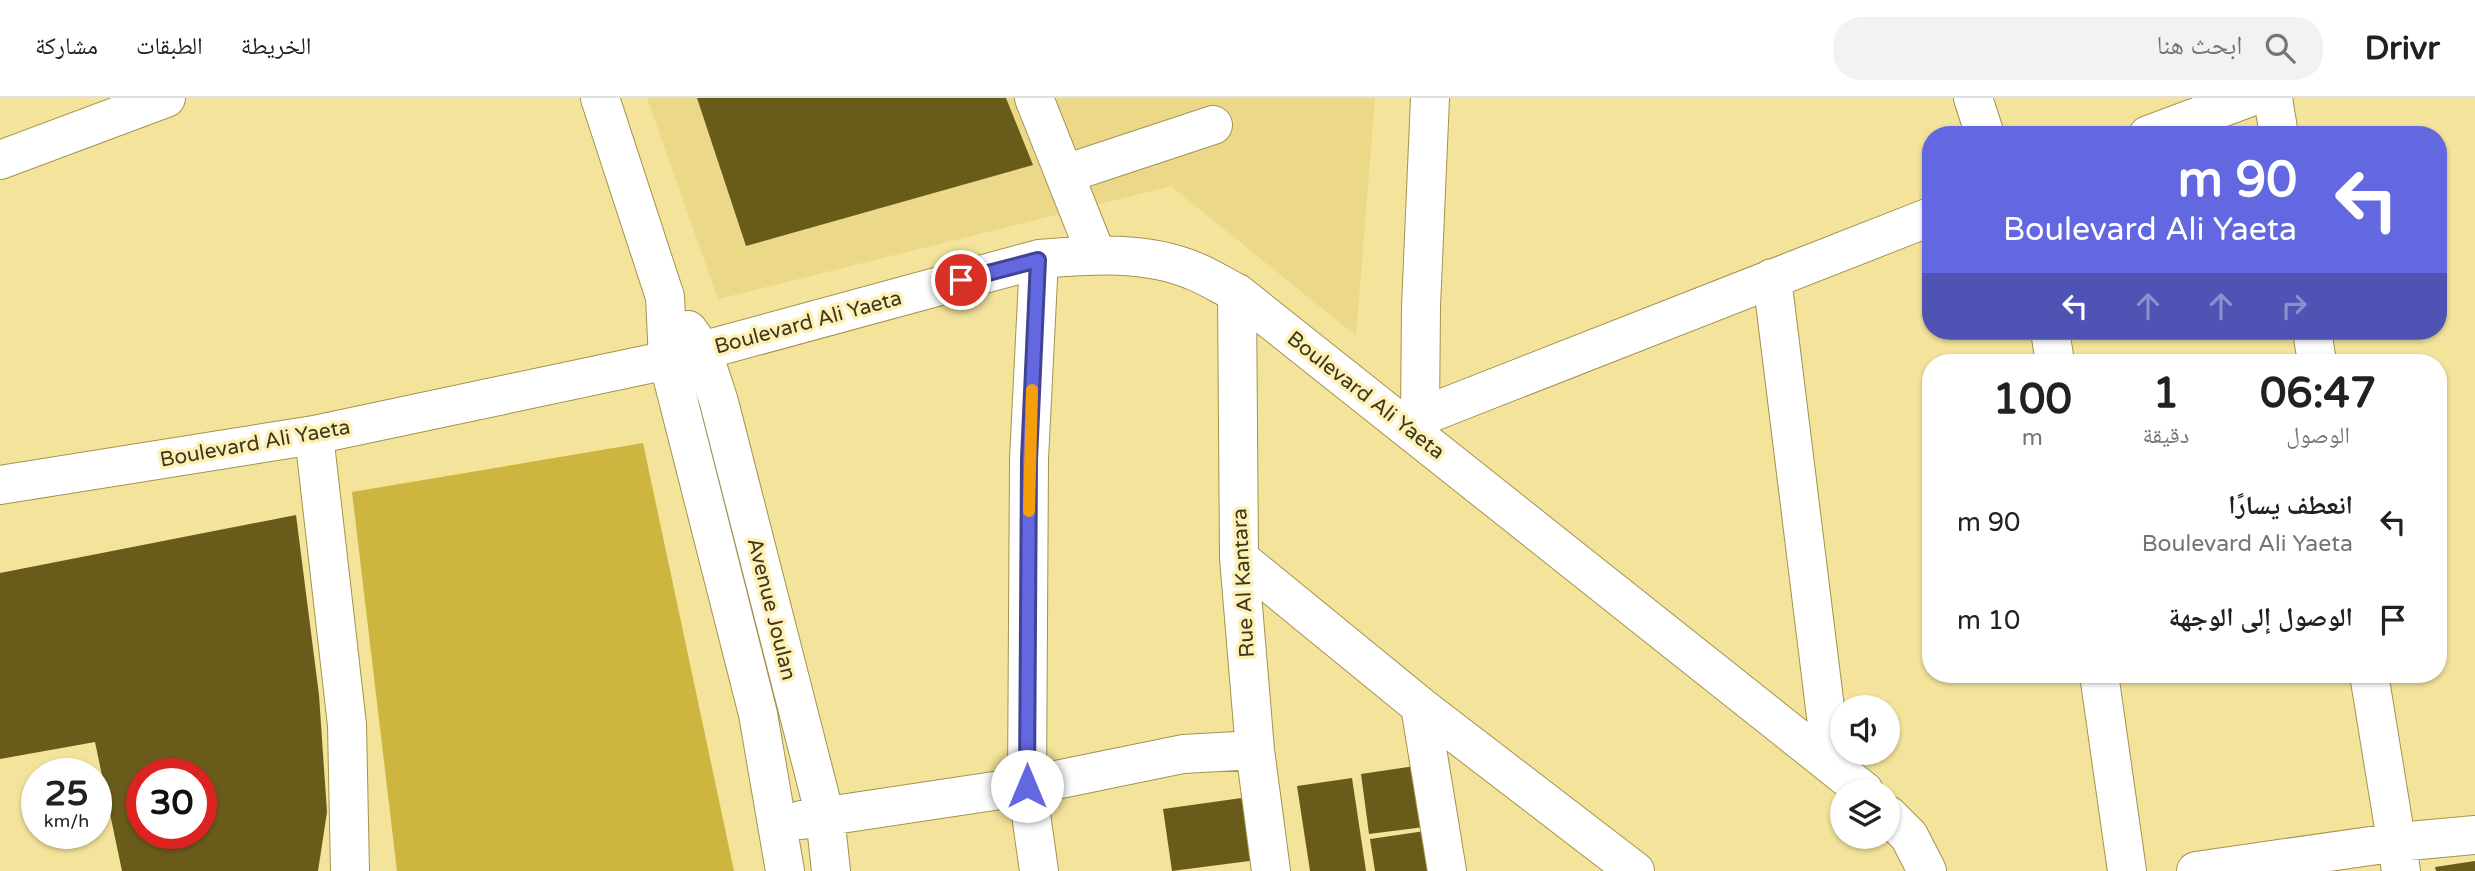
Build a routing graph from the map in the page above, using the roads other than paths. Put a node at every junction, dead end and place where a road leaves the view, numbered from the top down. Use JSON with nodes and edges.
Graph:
{"nodes":[{"id":1,"x":166,"y":98,"type":"edge"},
{"id":2,"x":600,"y":98,"type":"edge"},
{"id":3,"x":1034,"y":98,"type":"edge"},
{"id":4,"x":1430,"y":98,"type":"edge"},
{"id":5,"x":1973,"y":98,"type":"edge"},
{"id":6,"x":2248,"y":98,"type":"edge"},
{"id":7,"x":2273,"y":98,"type":"edge"},
{"id":8,"x":1213,"y":125,"type":"dead end"},
{"id":9,"x":1982,"y":126,"type":"edge"},
{"id":10,"x":2172,"y":126,"type":"edge"},
{"id":11,"x":2278,"y":126,"type":"edge"},
{"id":12,"x":0,"y":160,"type":"edge"},
{"id":13,"x":1065,"y":174,"type":"junction"},
{"id":14,"x":1922,"y":220,"type":"edge"},
{"id":15,"x":1096,"y":254,"type":"junction"},
{"id":16,"x":1038,"y":260,"type":"junction"},
{"id":17,"x":1772,"y":278,"type":"junction"},
{"id":18,"x":1237,"y":293,"type":"junction"},
{"id":19,"x":685,"y":355,"type":"junction"},
{"id":20,"x":1411,"y":419,"type":"junction"},
{"id":21,"x":314,"y":435,"type":"junction"},
{"id":22,"x":0,"y":485,"type":"edge"},
{"id":23,"x":1239,"y":558,"type":"junction"},
{"id":24,"x":2100,"y":683,"type":"edge"},
{"id":25,"x":2371,"y":683,"type":"edge"},
{"id":26,"x":1420,"y":706,"type":"junction"},
{"id":27,"x":1830,"y":749,"type":"edge"},
{"id":28,"x":1255,"y":750,"type":"junction"},
{"id":29,"x":1830,"y":763,"type":"edge"},
{"id":30,"x":1832,"y":765,"type":"edge"},
{"id":31,"x":1849,"y":779,"type":"edge"},
{"id":32,"x":1027,"y":786,"type":"junction"},
{"id":33,"x":825,"y":816,"type":"junction"},
{"id":34,"x":778,"y":824,"type":"junction"},
{"id":35,"x":1900,"y":827,"type":"edge"},
{"id":36,"x":2475,"y":835,"type":"edge"},
{"id":37,"x":2399,"y":856,"type":"edge"},
{"id":38,"x":350,"y":871,"type":"edge"},
{"id":39,"x":785,"y":871,"type":"edge"},
{"id":40,"x":831,"y":871,"type":"edge"},
{"id":41,"x":1039,"y":871,"type":"edge"},
{"id":42,"x":1271,"y":871,"type":"edge"},
{"id":43,"x":1447,"y":871,"type":"edge"},
{"id":44,"x":1635,"y":871,"type":"edge"},
{"id":45,"x":1927,"y":871,"type":"edge"},
{"id":46,"x":2127,"y":871,"type":"edge"},
{"id":47,"x":2196,"y":871,"type":"edge"}],
"edges":[{"from":1,"to":12,"type":"street"},
{"from":2,"to":19,"type":"street"},
{"from":3,"to":13,"type":"street"},
{"from":4,"to":20,"type":"street"},
{"from":5,"to":9,"type":"street"},
{"from":6,"to":10,"type":"street"},
{"from":7,"to":11,"type":"street"},
{"from":8,"to":13,"type":"street"},
{"from":13,"to":15,"type":"street"},
{"from":14,"to":17,"type":"street"},
{"from":15,"to":16,"type":"street","name":"Boulevard Ali Yaeta"},
{"from":15,"to":18,"type":"street","name":"Boulevard Ali Yaeta"},
{"from":16,"to":19,"type":"street","name":"Boulevard Ali Yaeta"},
{"from":16,"to":32,"type":"street"},
{"from":17,"to":20,"type":"street"},
{"from":17,"to":27,"type":"street"},
{"from":18,"to":20,"type":"street","name":"Boulevard Ali Yaeta"},
{"from":18,"to":23,"type":"street","name":"Rue Al Kantara"},
{"from":19,"to":21,"type":"street","name":"Boulevard Ali Yaeta"},
{"from":19,"to":33,"type":"street","name":"Avenue Joulan"},
{"from":19,"to":34,"type":"street","name":"Avenue Joulan"},
{"from":20,"to":29,"type":"street","name":"Boulevard Ali Yaeta"},
{"from":21,"to":22,"type":"street","name":"Boulevard Ali Yaeta"},
{"from":21,"to":38,"type":"street"},
{"from":23,"to":26,"type":"street"},
{"from":23,"to":28,"type":"street","name":"Rue Al Kantara"},
{"from":24,"to":46,"type":"street"},
{"from":25,"to":37,"type":"street"},
{"from":26,"to":43,"type":"street"},
{"from":26,"to":44,"type":"street"},
{"from":28,"to":32,"type":"street"},
{"from":28,"to":42,"type":"street","name":"Rue Al Kantara"},
{"from":30,"to":31,"type":"street","name":"Boulevard Ali Yaeta"},
{"from":32,"to":33,"type":"street"},
{"from":32,"to":41,"type":"street"},
{"from":33,"to":34,"type":"street"},
{"from":33,"to":40,"type":"street","name":"Avenue Joulan"},
{"from":34,"to":39,"type":"street","name":"Avenue Joulan"},
{"from":35,"to":45,"type":"street"},
{"from":36,"to":37,"type":"street"},
{"from":37,"to":47,"type":"street"}]}
